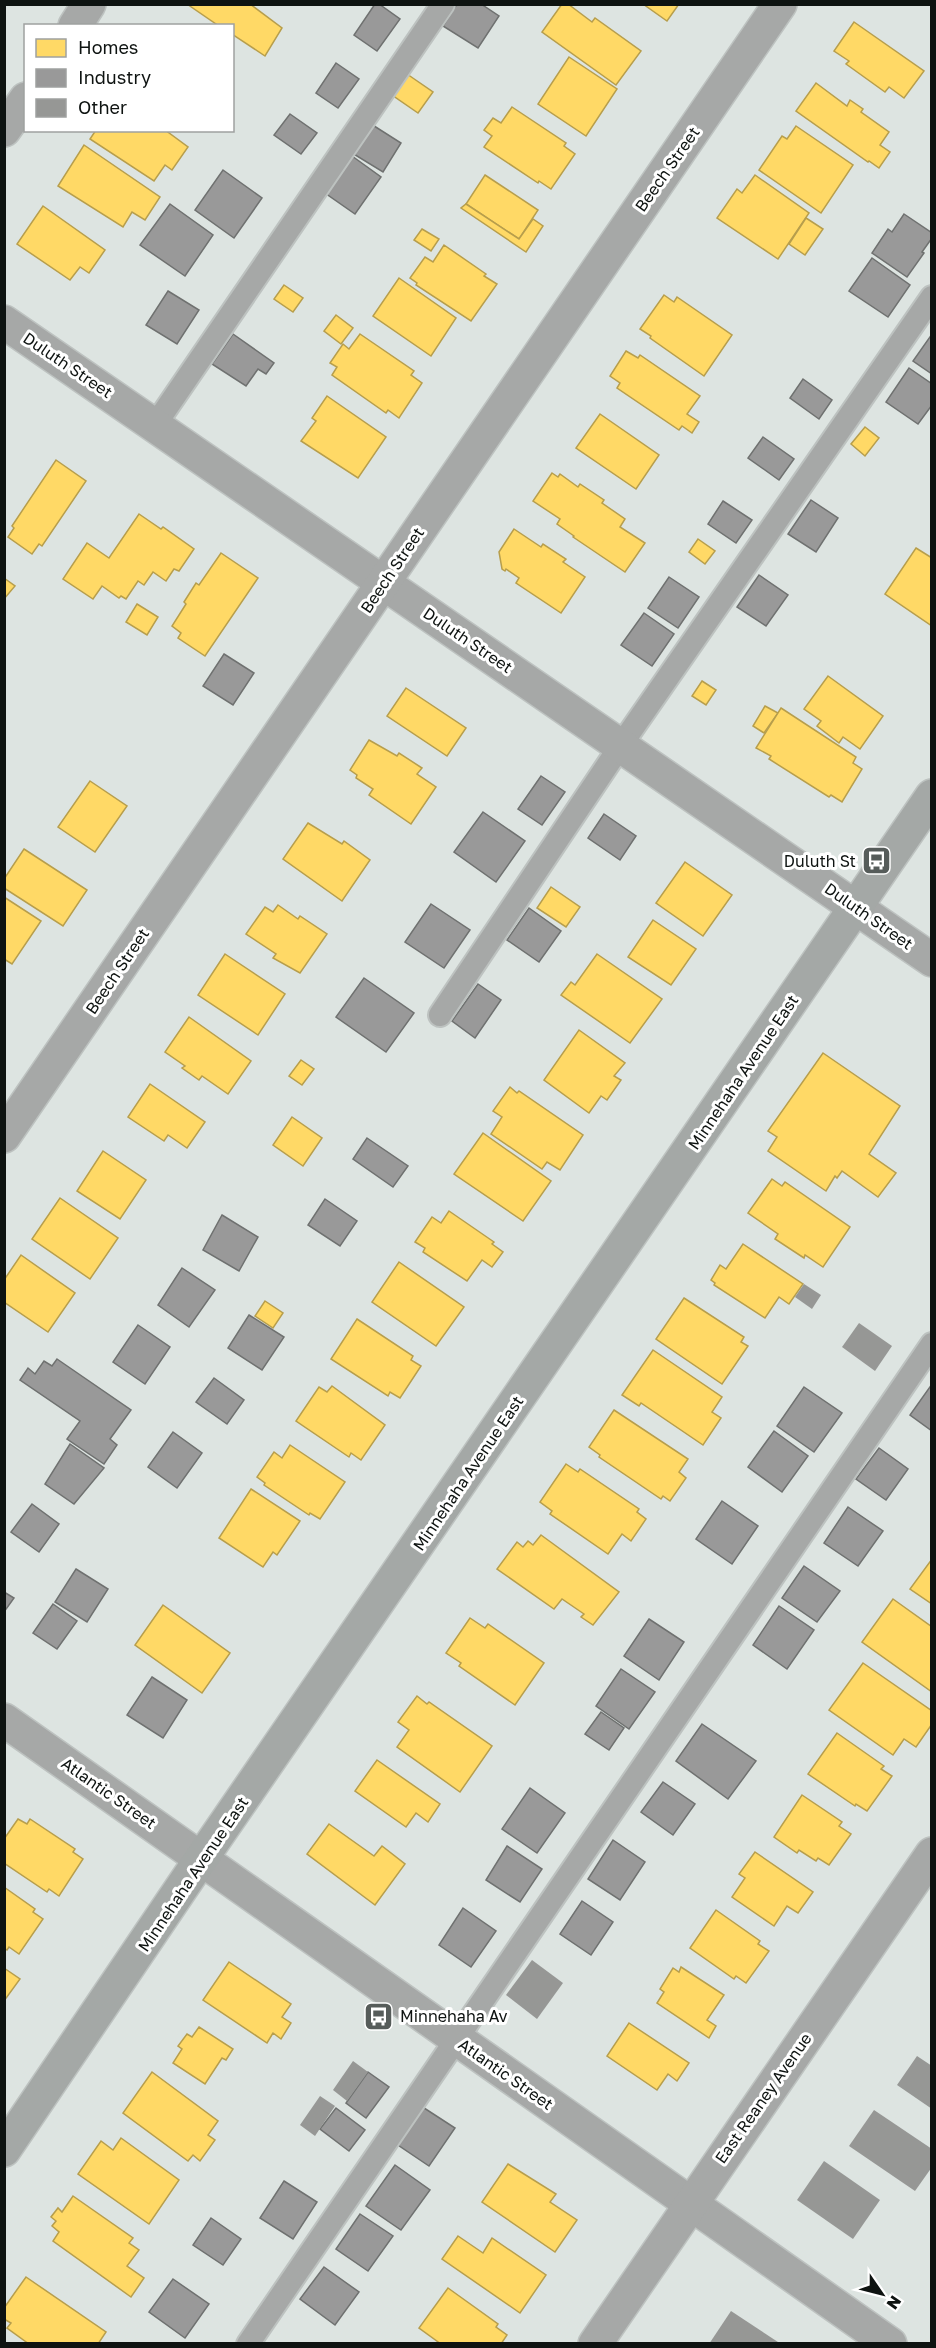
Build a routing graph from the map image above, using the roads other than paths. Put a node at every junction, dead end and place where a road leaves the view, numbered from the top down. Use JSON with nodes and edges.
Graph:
{"nodes":[{"id":1,"x":89,"y":4,"type":"edge"},
{"id":2,"x":444,"y":4,"type":"edge"},
{"id":3,"x":780,"y":4,"type":"edge"},
{"id":4,"x":76,"y":24,"type":"edge"},
{"id":5,"x":24,"y":102,"type":"edge"},
{"id":6,"x":4,"y":130,"type":"edge"},
{"id":7,"x":932,"y":297,"type":"edge"},
{"id":8,"x":4,"y":322,"type":"edge"},
{"id":9,"x":155,"y":425,"type":"junction"},
{"id":10,"x":383,"y":582,"type":"junction"},
{"id":11,"x":621,"y":745,"type":"junction"},
{"id":12,"x":932,"y":796,"type":"edge"},
{"id":13,"x":856,"y":906,"type":"junction"},
{"id":14,"x":932,"y":960,"type":"edge"},
{"id":15,"x":440,"y":1015,"type":"dead end"},
{"id":16,"x":4,"y":1136,"type":"edge"},
{"id":17,"x":932,"y":1344,"type":"edge"},
{"id":18,"x":4,"y":1720,"type":"edge"},
{"id":19,"x":932,"y":1854,"type":"edge"},
{"id":20,"x":201,"y":1859,"type":"junction"},
{"id":21,"x":456,"y":2039,"type":"junction"},
{"id":22,"x":4,"y":2150,"type":"edge"},
{"id":23,"x":691,"y":2203,"type":"junction"},
{"id":24,"x":248,"y":2343,"type":"edge"},
{"id":25,"x":594,"y":2343,"type":"edge"},
{"id":26,"x":890,"y":2343,"type":"edge"}],
"edges":[{"from":1,"to":4,"type":"street"},
{"from":2,"to":9,"type":"lane"},
{"from":3,"to":10,"type":"street","name":"Beech Street"},
{"from":5,"to":6,"type":"street"},
{"from":7,"to":11,"type":"lane"},
{"from":8,"to":9,"type":"street","name":"Duluth Street"},
{"from":9,"to":10,"type":"street","name":"Duluth Street"},
{"from":10,"to":11,"type":"street","name":"Duluth Street"},
{"from":10,"to":16,"type":"street","name":"Beech Street"},
{"from":11,"to":13,"type":"street","name":"Duluth Street"},
{"from":11,"to":15,"type":"lane"},
{"from":12,"to":13,"type":"main road","name":"Minnehaha Avenue East"},
{"from":13,"to":14,"type":"street","name":"Duluth Street"},
{"from":13,"to":20,"type":"main road","name":"Minnehaha Avenue East"},
{"from":17,"to":21,"type":"lane"},
{"from":18,"to":20,"type":"street","name":"Atlantic Street"},
{"from":19,"to":23,"type":"street","name":"East Reaney Avenue"},
{"from":20,"to":21,"type":"street","name":"Atlantic Street"},
{"from":20,"to":22,"type":"main road","name":"Minnehaha Avenue East"},
{"from":21,"to":23,"type":"street","name":"Atlantic Street"},
{"from":21,"to":24,"type":"lane"},
{"from":23,"to":25,"type":"street","name":"East Reaney Avenue"},
{"from":23,"to":26,"type":"street","name":"Atlantic Street"}]}
